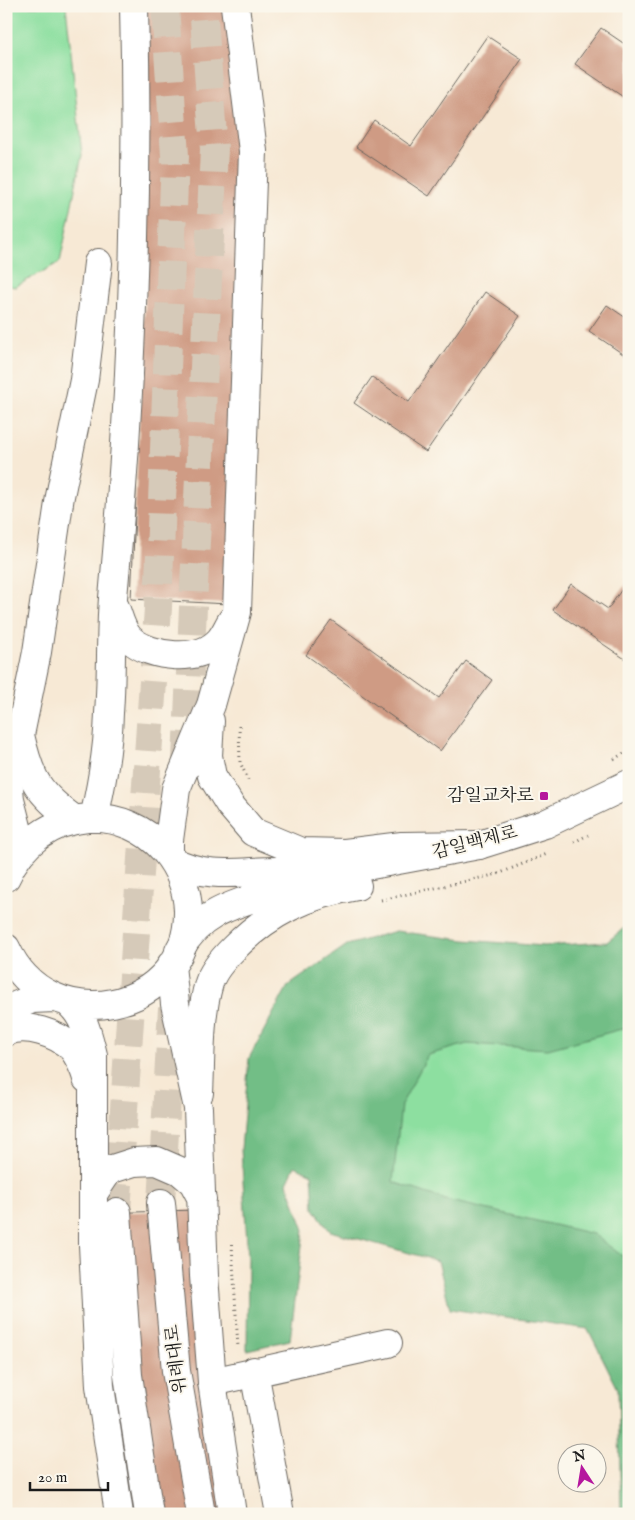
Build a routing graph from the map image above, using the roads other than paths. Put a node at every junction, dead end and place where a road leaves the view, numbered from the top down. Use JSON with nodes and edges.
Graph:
{"nodes":[{"id":1,"x":134,"y":6,"type":"edge"},
{"id":2,"x":235,"y":6,"type":"edge"},
{"id":3,"x":98,"y":263,"type":"dead end"},
{"id":4,"x":113,"y":601,"type":"junction"},
{"id":5,"x":237,"y":612,"type":"junction"},
{"id":6,"x":211,"y":705,"type":"junction"},
{"id":7,"x":20,"y":735,"type":"junction"},
{"id":8,"x":7,"y":765,"type":"edge"},
{"id":9,"x":629,"y":784,"type":"edge"},
{"id":10,"x":84,"y":819,"type":"junction"},
{"id":11,"x":479,"y":845,"type":"junction"},
{"id":12,"x":171,"y":858,"type":"junction"},
{"id":13,"x":13,"y":861,"type":"edge"},
{"id":14,"x":312,"y":876,"type":"junction"},
{"id":15,"x":6,"y":948,"type":"edge"},
{"id":16,"x":175,"y":958,"type":"junction"},
{"id":17,"x":62,"y":1000,"type":"junction"},
{"id":18,"x":6,"y":1010,"type":"edge"},
{"id":19,"x":6,"y":1032,"type":"edge"},
{"id":20,"x":198,"y":1108,"type":"junction"},
{"id":21,"x":93,"y":1121,"type":"junction"},
{"id":22,"x":94,"y":1194,"type":"junction"},
{"id":23,"x":202,"y":1199,"type":"junction"},
{"id":24,"x":161,"y":1204,"type":"tunnel mouth"},
{"id":25,"x":117,"y":1212,"type":"tunnel mouth"},
{"id":26,"x":388,"y":1343,"type":"dead end"},
{"id":27,"x":246,"y":1373,"type":"junction"},
{"id":28,"x":212,"y":1382,"type":"junction"},
{"id":29,"x":119,"y":1514,"type":"edge"},
{"id":30,"x":149,"y":1514,"type":"edge"},
{"id":31,"x":201,"y":1514,"type":"edge"},
{"id":32,"x":232,"y":1514,"type":"edge"},
{"id":33,"x":280,"y":1514,"type":"edge"}],
"edges":[{"from":1,"to":4,"type":"main road"},
{"from":2,"to":5,"type":"main road"},
{"from":3,"to":7,"type":"main road"},
{"from":4,"to":5,"type":"main road"},
{"from":4,"to":10,"type":"main road"},
{"from":5,"to":6,"type":"main road"},
{"from":6,"to":11,"type":"main road"},
{"from":6,"to":12,"type":"main road"},
{"from":7,"to":8,"type":"main road"},
{"from":7,"to":10,"type":"main road"},
{"from":8,"to":13,"type":"main road"},
{"from":9,"to":11,"type":"main road","name":"감일백제로"},
{"from":10,"to":12,"type":"main road"},
{"from":10,"to":13,"type":"main road"},
{"from":11,"to":14,"type":"main road","name":"감일백제로"},
{"from":11,"to":20,"type":"main road"},
{"from":12,"to":14,"type":"main road"},
{"from":12,"to":16,"type":"main road"},
{"from":14,"to":16,"type":"main road"},
{"from":15,"to":17,"type":"main road"},
{"from":16,"to":17,"type":"main road"},
{"from":16,"to":20,"type":"main road"},
{"from":17,"to":18,"type":"main road"},
{"from":17,"to":21,"type":"main road"},
{"from":19,"to":21,"type":"main road"},
{"from":20,"to":23,"type":"main road"},
{"from":21,"to":22,"type":"main road"},
{"from":22,"to":23,"type":"main road"},
{"from":22,"to":29,"type":"main road"},
{"from":23,"to":28,"type":"main road"},
{"from":24,"to":31,"type":"main road","name":"위례대로"},
{"from":25,"to":30,"type":"main road"},
{"from":26,"to":27,"type":"main road"},
{"from":27,"to":28,"type":"main road"},
{"from":27,"to":33,"type":"main road"},
{"from":28,"to":32,"type":"main road"}]}
